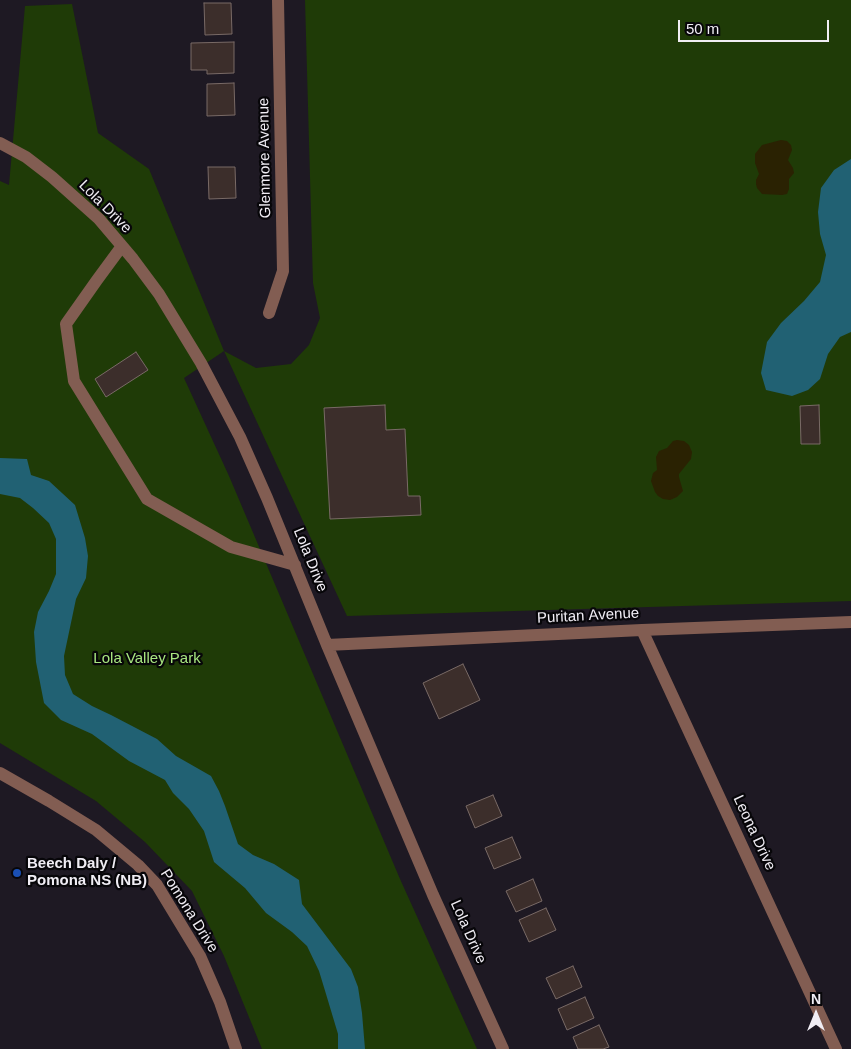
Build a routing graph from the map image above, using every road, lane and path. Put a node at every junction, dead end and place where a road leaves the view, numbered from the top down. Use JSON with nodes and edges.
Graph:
{"nodes":[{"id":1,"x":278,"y":0,"type":"edge"},
{"id":2,"x":0,"y":143,"type":"edge"},
{"id":3,"x":122,"y":246,"type":"junction"},
{"id":4,"x":270,"y":313,"type":"dead end"},
{"id":5,"x":295,"y":565,"type":"junction"},
{"id":6,"x":851,"y":622,"type":"edge"},
{"id":7,"x":642,"y":630,"type":"junction"},
{"id":8,"x":327,"y":646,"type":"junction"},
{"id":9,"x":0,"y":773,"type":"edge"},
{"id":10,"x":236,"y":1049,"type":"edge"},
{"id":11,"x":503,"y":1049,"type":"edge"},
{"id":12,"x":836,"y":1049,"type":"edge"}],
"edges":[{"from":1,"to":4,"type":"street","name":"Glenmore Avenue"},
{"from":2,"to":3,"type":"street","name":"Lola Drive"},
{"from":3,"to":5,"type":"street","name":"Lola Drive"},
{"from":3,"to":5,"type":"street"},
{"from":5,"to":8,"type":"street","name":"Lola Drive"},
{"from":6,"to":7,"type":"street","name":"Puritan Avenue"},
{"from":7,"to":8,"type":"street","name":"Puritan Avenue"},
{"from":7,"to":12,"type":"street","name":"Leona Drive"},
{"from":8,"to":11,"type":"street","name":"Lola Drive"},
{"from":9,"to":10,"type":"street","name":"Pomona Drive"}]}
